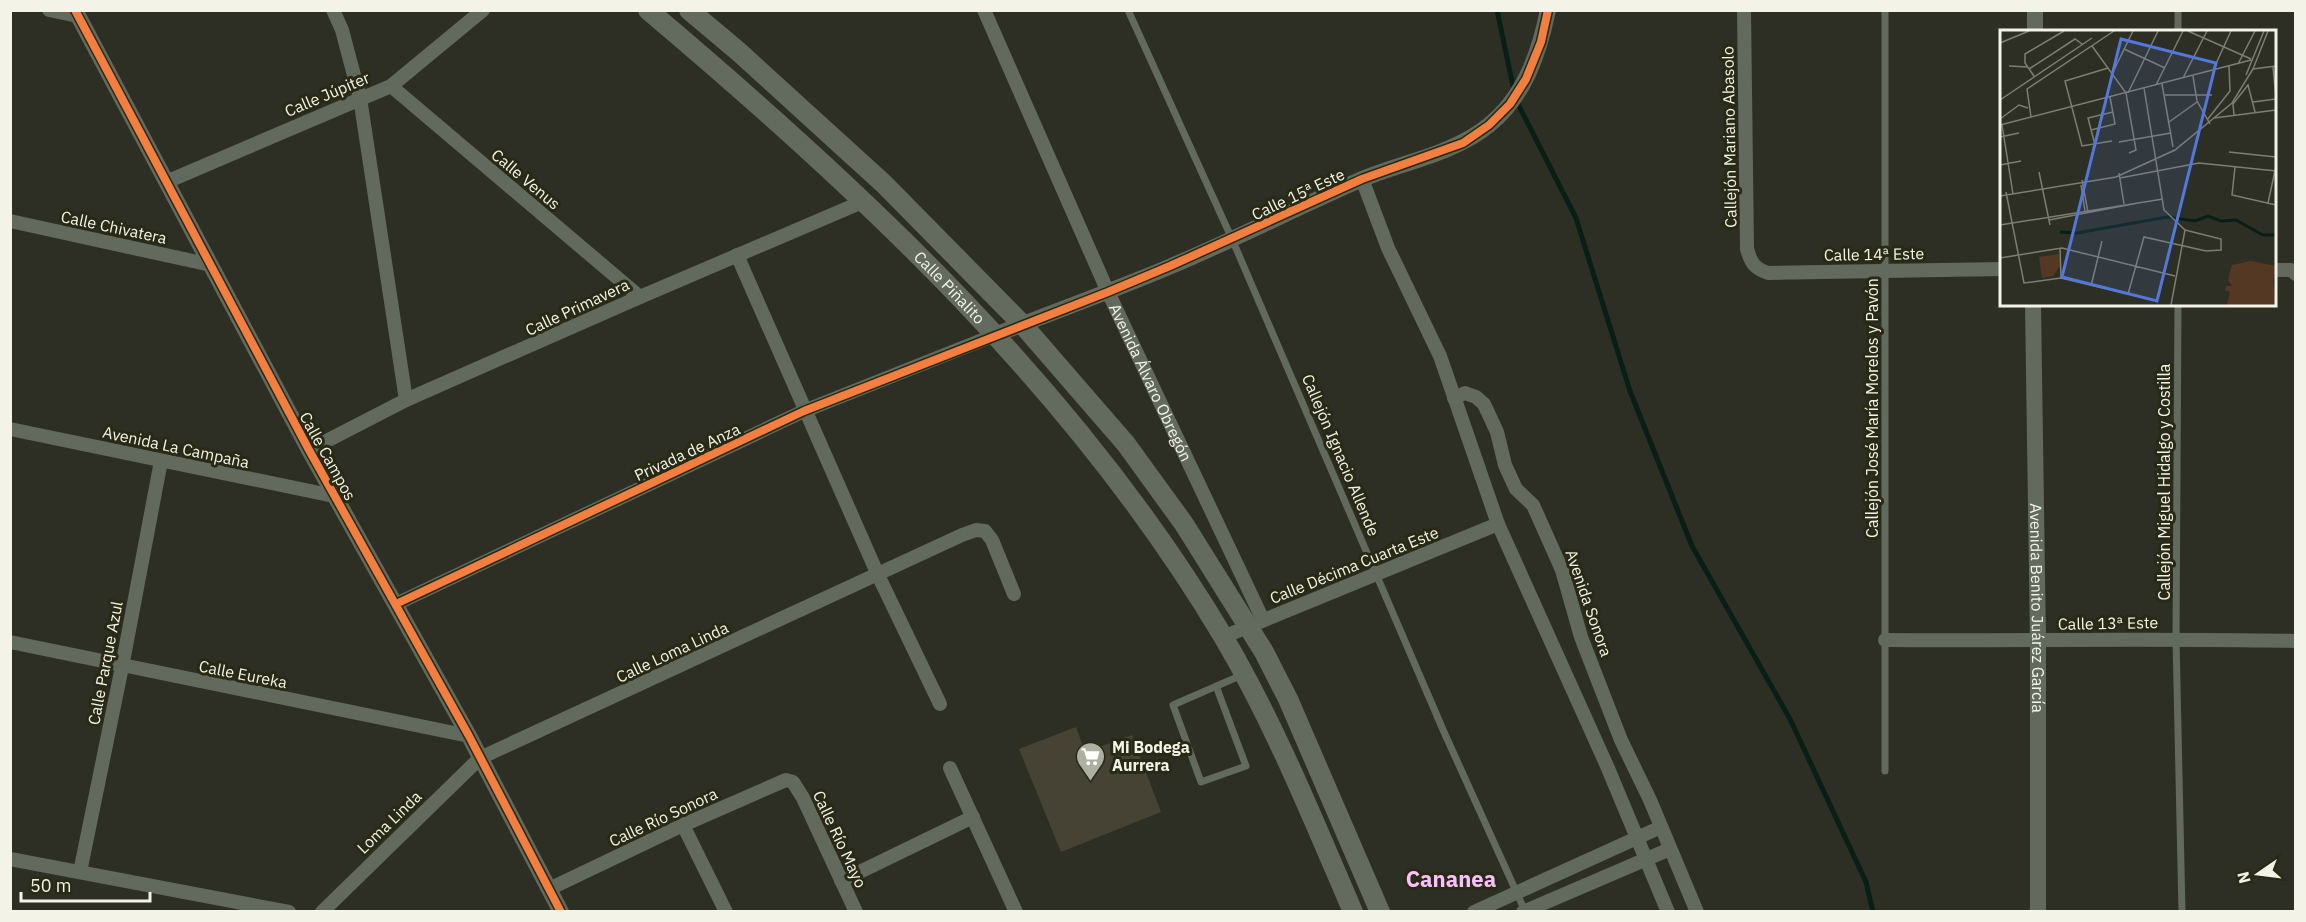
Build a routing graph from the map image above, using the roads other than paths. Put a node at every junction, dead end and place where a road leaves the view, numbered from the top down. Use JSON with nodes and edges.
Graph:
{"nodes":[{"id":1,"x":49,"y":10,"type":"edge"},
{"id":2,"x":333,"y":10,"type":"edge"},
{"id":3,"x":483,"y":10,"type":"edge"},
{"id":4,"x":648,"y":10,"type":"edge"},
{"id":5,"x":689,"y":10,"type":"edge"},
{"id":6,"x":984,"y":10,"type":"edge"},
{"id":7,"x":1128,"y":10,"type":"edge"},
{"id":8,"x":1548,"y":10,"type":"edge"},
{"id":9,"x":1744,"y":10,"type":"edge"},
{"id":10,"x":1885,"y":10,"type":"edge"},
{"id":11,"x":2035,"y":10,"type":"edge"},
{"id":12,"x":2178,"y":10,"type":"edge"},
{"id":13,"x":77,"y":13,"type":"edge"},
{"id":14,"x":2035,"y":30,"type":"edge"},
{"id":15,"x":2178,"y":30,"type":"edge"},
{"id":16,"x":391,"y":86,"type":"junction"},
{"id":17,"x":360,"y":98,"type":"junction"},
{"id":18,"x":1362,"y":179,"type":"junction"},
{"id":19,"x":166,"y":182,"type":"junction"},
{"id":20,"x":862,"y":202,"type":"junction"},
{"id":21,"x":10,"y":221,"type":"edge"},
{"id":22,"x":1232,"y":239,"type":"junction"},
{"id":23,"x":737,"y":255,"type":"junction"},
{"id":24,"x":1750,"y":262,"type":"joint"},
{"id":25,"x":211,"y":266,"type":"junction"},
{"id":26,"x":2000,"y":269,"type":"edge"},
{"id":27,"x":1886,"y":270,"type":"junction"},
{"id":28,"x":2276,"y":270,"type":"edge"},
{"id":29,"x":2295,"y":274,"type":"edge"},
{"id":30,"x":1108,"y":292,"type":"junction"},
{"id":31,"x":640,"y":297,"type":"junction"},
{"id":32,"x":2033,"y":306,"type":"edge"},
{"id":33,"x":2178,"y":306,"type":"edge"},
{"id":34,"x":1022,"y":324,"type":"junction"},
{"id":35,"x":995,"y":335,"type":"junction"},
{"id":36,"x":1454,"y":398,"type":"junction"},
{"id":37,"x":406,"y":400,"type":"junction"},
{"id":38,"x":804,"y":411,"type":"junction"},
{"id":39,"x":10,"y":429,"type":"edge"},
{"id":40,"x":309,"y":450,"type":"junction"},
{"id":41,"x":160,"y":460,"type":"junction"},
{"id":42,"x":334,"y":496,"type":"junction"},
{"id":43,"x":1498,"y":524,"type":"junction"},
{"id":44,"x":1377,"y":573,"type":"junction"},
{"id":45,"x":878,"y":575,"type":"junction"},
{"id":46,"x":1014,"y":594,"type":"dead end"},
{"id":47,"x":396,"y":604,"type":"junction"},
{"id":48,"x":1255,"y":623,"type":"junction"},
{"id":49,"x":1223,"y":637,"type":"junction"},
{"id":50,"x":2176,"y":639,"type":"junction"},
{"id":51,"x":1885,"y":640,"type":"junction"},
{"id":52,"x":2038,"y":641,"type":"junction"},
{"id":53,"x":2295,"y":641,"type":"edge"},
{"id":54,"x":10,"y":642,"type":"edge"},
{"id":55,"x":122,"y":667,"type":"junction"},
{"id":56,"x":1244,"y":674,"type":"junction"},
{"id":57,"x":1216,"y":686,"type":"junction"},
{"id":58,"x":940,"y":704,"type":"dead end"},
{"id":59,"x":469,"y":736,"type":"junction"},
{"id":60,"x":480,"y":758,"type":"junction"},
{"id":61,"x":950,"y":768,"type":"dead end"},
{"id":62,"x":1885,"y":771,"type":"dead end"},
{"id":63,"x":793,"y":782,"type":"joint"},
{"id":64,"x":973,"y":817,"type":"junction"},
{"id":65,"x":683,"y":825,"type":"junction"},
{"id":66,"x":1661,"y":827,"type":"junction"},
{"id":67,"x":1636,"y":839,"type":"junction"},
{"id":68,"x":1670,"y":849,"type":"junction"},
{"id":69,"x":10,"y":859,"type":"edge"},
{"id":70,"x":1646,"y":860,"type":"junction"},
{"id":71,"x":80,"y":872,"type":"junction"},
{"id":72,"x":841,"y":881,"type":"junction"},
{"id":73,"x":549,"y":889,"type":"junction"},
{"id":74,"x":1517,"y":892,"type":"junction"},
{"id":75,"x":1524,"y":911,"type":"edge"},
{"id":76,"x":289,"y":912,"type":"edge"},
{"id":77,"x":322,"y":912,"type":"edge"},
{"id":78,"x":561,"y":912,"type":"edge"},
{"id":79,"x":726,"y":912,"type":"edge"},
{"id":80,"x":856,"y":912,"type":"edge"},
{"id":81,"x":1016,"y":912,"type":"edge"},
{"id":82,"x":1353,"y":912,"type":"edge"},
{"id":83,"x":1380,"y":912,"type":"edge"},
{"id":84,"x":1474,"y":912,"type":"edge"},
{"id":85,"x":1668,"y":912,"type":"edge"},
{"id":86,"x":1697,"y":912,"type":"edge"},
{"id":87,"x":2038,"y":912,"type":"edge"},
{"id":88,"x":2182,"y":912,"type":"edge"}],
"edges":[{"from":1,"to":13,"type":"street"},
{"from":2,"to":17,"type":"street"},
{"from":3,"to":16,"type":"street","name":"Calle Júpiter"},
{"from":4,"to":20,"type":"main road","name":"Calle Piñalito"},
{"from":5,"to":34,"type":"main road","name":"Calle Piñalito"},
{"from":6,"to":30,"type":"street","name":"Avenida Álvaro Obregón"},
{"from":7,"to":22,"type":"lane","name":"Callejón Ignacio Allende"},
{"from":8,"to":18,"type":"street","name":"Calle 15ª Este"},
{"from":9,"to":24,"type":"street","name":"Callejón Mariano Abasolo"},
{"from":10,"to":27,"type":"lane","name":"Callejón José María Morelos y Pavón"},
{"from":11,"to":14,"type":"street"},
{"from":12,"to":15,"type":"lane"},
{"from":13,"to":19,"type":"street","name":"Calle Campos"},
{"from":16,"to":17,"type":"street","name":"Calle Júpiter"},
{"from":16,"to":31,"type":"street","name":"Calle Venus"},
{"from":17,"to":19,"type":"street","name":"Calle Júpiter"},
{"from":17,"to":37,"type":"street"},
{"from":18,"to":22,"type":"street","name":"Calle 15ª Este"},
{"from":18,"to":36,"type":"street"},
{"from":19,"to":25,"type":"street","name":"Calle Campos"},
{"from":20,"to":23,"type":"street","name":"Calle Primavera"},
{"from":20,"to":35,"type":"main road","name":"Calle Piñalito"},
{"from":21,"to":25,"type":"street","name":"Calle Chivatera"},
{"from":22,"to":30,"type":"street","name":"Calle 15ª Este"},
{"from":22,"to":44,"type":"lane","name":"Callejón Ignacio Allende"},
{"from":23,"to":31,"type":"street","name":"Calle Primavera"},
{"from":23,"to":38,"type":"street"},
{"from":24,"to":27,"type":"street","name":"Calle 14ª Este"},
{"from":25,"to":40,"type":"street","name":"Calle Campos"},
{"from":26,"to":27,"type":"street","name":"Calle 14ª Este"},
{"from":27,"to":51,"type":"lane","name":"Callejón José María Morelos y Pavón"},
{"from":28,"to":29,"type":"street"},
{"from":30,"to":34,"type":"street","name":"Calle 15ª Este"},
{"from":30,"to":48,"type":"street","name":"Avenida Álvaro Obregón"},
{"from":31,"to":37,"type":"street","name":"Calle Primavera"},
{"from":32,"to":52,"type":"street","name":"Avenida Benito Juárez García"},
{"from":33,"to":50,"type":"lane","name":"Callejón Miguel Hidalgo y Costilla"},
{"from":34,"to":35,"type":"street","name":"Calle 15ª Este"},
{"from":34,"to":48,"type":"main road","name":"Calle Piñalito"},
{"from":35,"to":38,"type":"street","name":"Privada de Anza"},
{"from":35,"to":49,"type":"main road","name":"Calle Piñalito"},
{"from":36,"to":43,"type":"street"},
{"from":36,"to":66,"type":"street","name":"Avenida Sonora"},
{"from":37,"to":40,"type":"street","name":"Calle Primavera"},
{"from":38,"to":45,"type":"street"},
{"from":38,"to":47,"type":"street","name":"Privada de Anza"},
{"from":39,"to":41,"type":"street","name":"Avenida La Campaña"},
{"from":40,"to":42,"type":"street","name":"Calle Campos"},
{"from":41,"to":42,"type":"street","name":"Avenida La Campaña"},
{"from":41,"to":55,"type":"street","name":"Calle Parque Azul"},
{"from":42,"to":47,"type":"street","name":"Calle Campos"},
{"from":43,"to":44,"type":"street","name":"Calle Décima Cuarta Este"},
{"from":43,"to":67,"type":"street"},
{"from":44,"to":48,"type":"street","name":"Calle Décima Cuarta Este"},
{"from":44,"to":74,"type":"lane","name":"Callejón Ignacio Allende"},
{"from":45,"to":46,"type":"street","name":"Calle Loma Linda"},
{"from":45,"to":58,"type":"street"},
{"from":45,"to":60,"type":"street","name":"Calle Loma Linda"},
{"from":47,"to":59,"type":"street","name":"Calle Campos"},
{"from":48,"to":49,"type":"street","name":"Calle Décima Cuarta Este"},
{"from":48,"to":83,"type":"main road","name":"Avenida Álvaro Obregón"},
{"from":49,"to":56,"type":"main road"},
{"from":50,"to":52,"type":"street","name":"Calle 13ª Este"},
{"from":50,"to":53,"type":"street","name":"Calle 13ª Este"},
{"from":50,"to":88,"type":"lane","name":"Callejón Miguel Hidalgo y Costilla"},
{"from":51,"to":52,"type":"street","name":"Calle 13ª Este"},
{"from":51,"to":62,"type":"lane","name":"Callejón José María Morelos y Pavón"},
{"from":52,"to":87,"type":"street","name":"Avenida Benito Juárez García"},
{"from":54,"to":55,"type":"street","name":"Calle Eureka"},
{"from":55,"to":59,"type":"street","name":"Calle Eureka"},
{"from":55,"to":71,"type":"street","name":"Calle Parque Azul"},
{"from":56,"to":57,"type":"lane"},
{"from":56,"to":82,"type":"main road"},
{"from":57,"to":57,"type":"lane"},
{"from":59,"to":60,"type":"street","name":"Calle Campos"},
{"from":60,"to":73,"type":"street","name":"Calle Campos"},
{"from":60,"to":77,"type":"street","name":"Loma Linda"},
{"from":61,"to":64,"type":"street"},
{"from":63,"to":65,"type":"street","name":"Calle Río Sonora"},
{"from":63,"to":72,"type":"street","name":"Calle Río Mayo"},
{"from":64,"to":72,"type":"street"},
{"from":64,"to":81,"type":"street"},
{"from":65,"to":73,"type":"street","name":"Calle Río Sonora"},
{"from":65,"to":79,"type":"street"},
{"from":66,"to":67,"type":"street"},
{"from":66,"to":68,"type":"street","name":"Avenida Sonora"},
{"from":67,"to":70,"type":"street"},
{"from":67,"to":74,"type":"street"},
{"from":68,"to":70,"type":"street"},
{"from":68,"to":86,"type":"street","name":"Avenida Sonora"},
{"from":69,"to":71,"type":"street"},
{"from":70,"to":75,"type":"street"},
{"from":70,"to":85,"type":"street"},
{"from":71,"to":76,"type":"street"},
{"from":72,"to":80,"type":"street","name":"Calle Río Mayo"},
{"from":73,"to":78,"type":"street","name":"Calle Campos"},
{"from":74,"to":75,"type":"lane","name":"Callejón Ignacio Allende"},
{"from":74,"to":84,"type":"street"}]}
